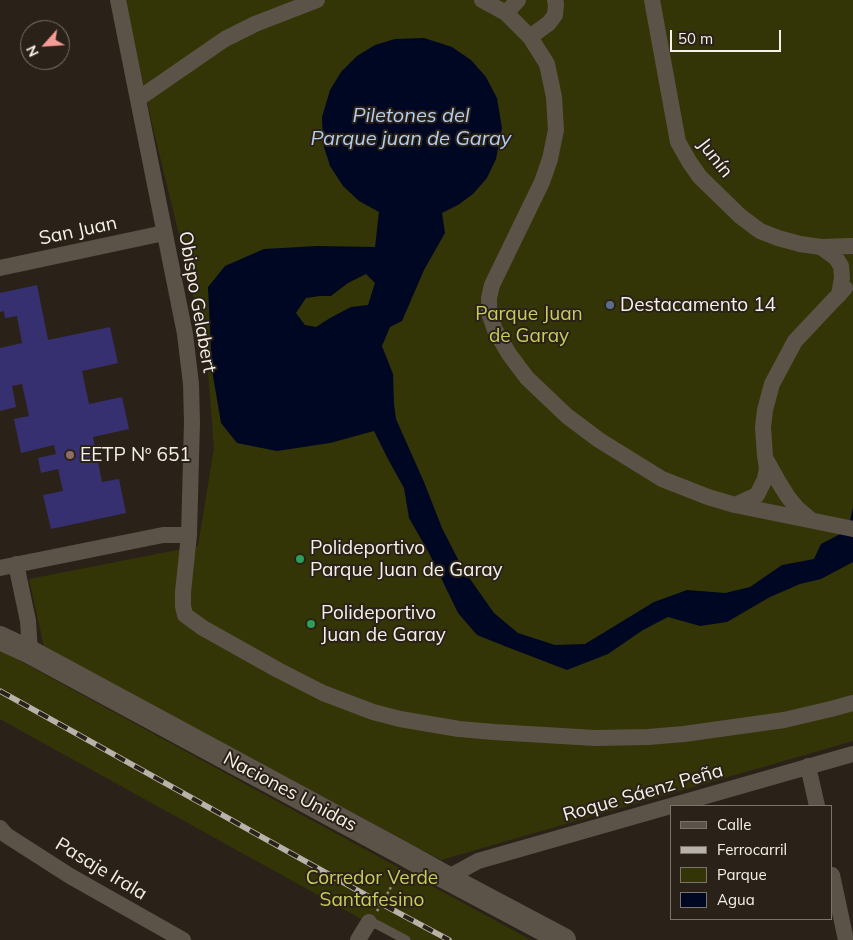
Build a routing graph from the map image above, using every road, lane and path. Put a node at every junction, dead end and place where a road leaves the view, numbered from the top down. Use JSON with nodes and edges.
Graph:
{"nodes":[{"id":1,"x":118,"y":0,"type":"edge"},
{"id":2,"x":317,"y":0,"type":"edge"},
{"id":3,"x":482,"y":0,"type":"edge"},
{"id":4,"x":518,"y":0,"type":"edge"},
{"id":5,"x":555,"y":0,"type":"edge"},
{"id":6,"x":652,"y":0,"type":"edge"},
{"id":7,"x":506,"y":13,"type":"junction"},
{"id":8,"x":530,"y":37,"type":"junction"},
{"id":9,"x":138,"y":99,"type":"junction"},
{"id":10,"x":164,"y":234,"type":"junction"},
{"id":11,"x":853,"y":246,"type":"edge"},
{"id":12,"x":820,"y":247,"type":"junction"},
{"id":13,"x":0,"y":268,"type":"edge"},
{"id":14,"x":853,"y":279,"type":"edge"},
{"id":15,"x":839,"y":294,"type":"junction"},
{"id":16,"x":765,"y":456,"type":"junction"},
{"id":17,"x":735,"y":505,"type":"junction"},
{"id":18,"x":811,"y":520,"type":"junction"},
{"id":19,"x":846,"y":527,"type":"edge"},
{"id":20,"x":189,"y":535,"type":"junction"},
{"id":21,"x":8,"y":566,"type":"edge"},
{"id":22,"x":11,"y":641,"type":"edge"},
{"id":23,"x":853,"y":703,"type":"edge"},
{"id":24,"x":853,"y":754,"type":"edge"},
{"id":25,"x":808,"y":766,"type":"junction"},
{"id":26,"x":673,"y":805,"type":"edge"},
{"id":27,"x":817,"y":805,"type":"edge"},
{"id":28,"x":670,"y":806,"type":"edge"},
{"id":29,"x":2,"y":835,"type":"edge"},
{"id":30,"x":447,"y":878,"type":"junction"},
{"id":31,"x":833,"y":880,"type":"edge"},
{"id":32,"x":394,"y":881,"type":"dead end"},
{"id":33,"x":368,"y":922,"type":"junction"},
{"id":34,"x":184,"y":940,"type":"edge"},
{"id":35,"x":358,"y":940,"type":"edge"},
{"id":36,"x":406,"y":940,"type":"edge"},
{"id":37,"x":564,"y":940,"type":"edge"},
{"id":38,"x":846,"y":940,"type":"edge"}],
"edges":[{"from":1,"to":9,"type":"street","name":"Obispo Gelabert"},
{"from":2,"to":9,"type":"street"},
{"from":3,"to":7,"type":"street"},
{"from":4,"to":7,"type":"street"},
{"from":5,"to":8,"type":"street"},
{"from":6,"to":12,"type":"street","name":"Junín"},
{"from":7,"to":8,"type":"street"},
{"from":8,"to":17,"type":"street"},
{"from":9,"to":10,"type":"street","name":"Obispo Gelabert"},
{"from":10,"to":13,"type":"street","name":"San Juan"},
{"from":10,"to":20,"type":"street","name":"Obispo Gelabert"},
{"from":11,"to":12,"type":"street","name":"Junín"},
{"from":12,"to":15,"type":"street","name":"Junín"},
{"from":14,"to":15,"type":"street"},
{"from":15,"to":16,"type":"street"},
{"from":16,"to":17,"type":"street"},
{"from":16,"to":18,"type":"street"},
{"from":17,"to":18,"type":"street"},
{"from":18,"to":19,"type":"street"},
{"from":20,"to":21,"type":"street"},
{"from":20,"to":23,"type":"street","name":"Obispo Gelabert"},
{"from":21,"to":22,"type":"street"},
{"from":22,"to":30,"type":"street","name":"Naciones Unidas"},
{"from":24,"to":25,"type":"street","name":"Roque Sáenz Peña"},
{"from":25,"to":26,"type":"street","name":"Roque Sáenz Peña"},
{"from":25,"to":27,"type":"street"},
{"from":28,"to":30,"type":"street","name":"Roque Sáenz Peña"},
{"from":29,"to":34,"type":"street","name":"Pasaje Irala"},
{"from":30,"to":37,"type":"street","name":"Naciones Unidas"},
{"from":31,"to":38,"type":"street"},
{"from":32,"to":33,"type":"path"},
{"from":33,"to":35,"type":"street"},
{"from":33,"to":36,"type":"lane"}]}
